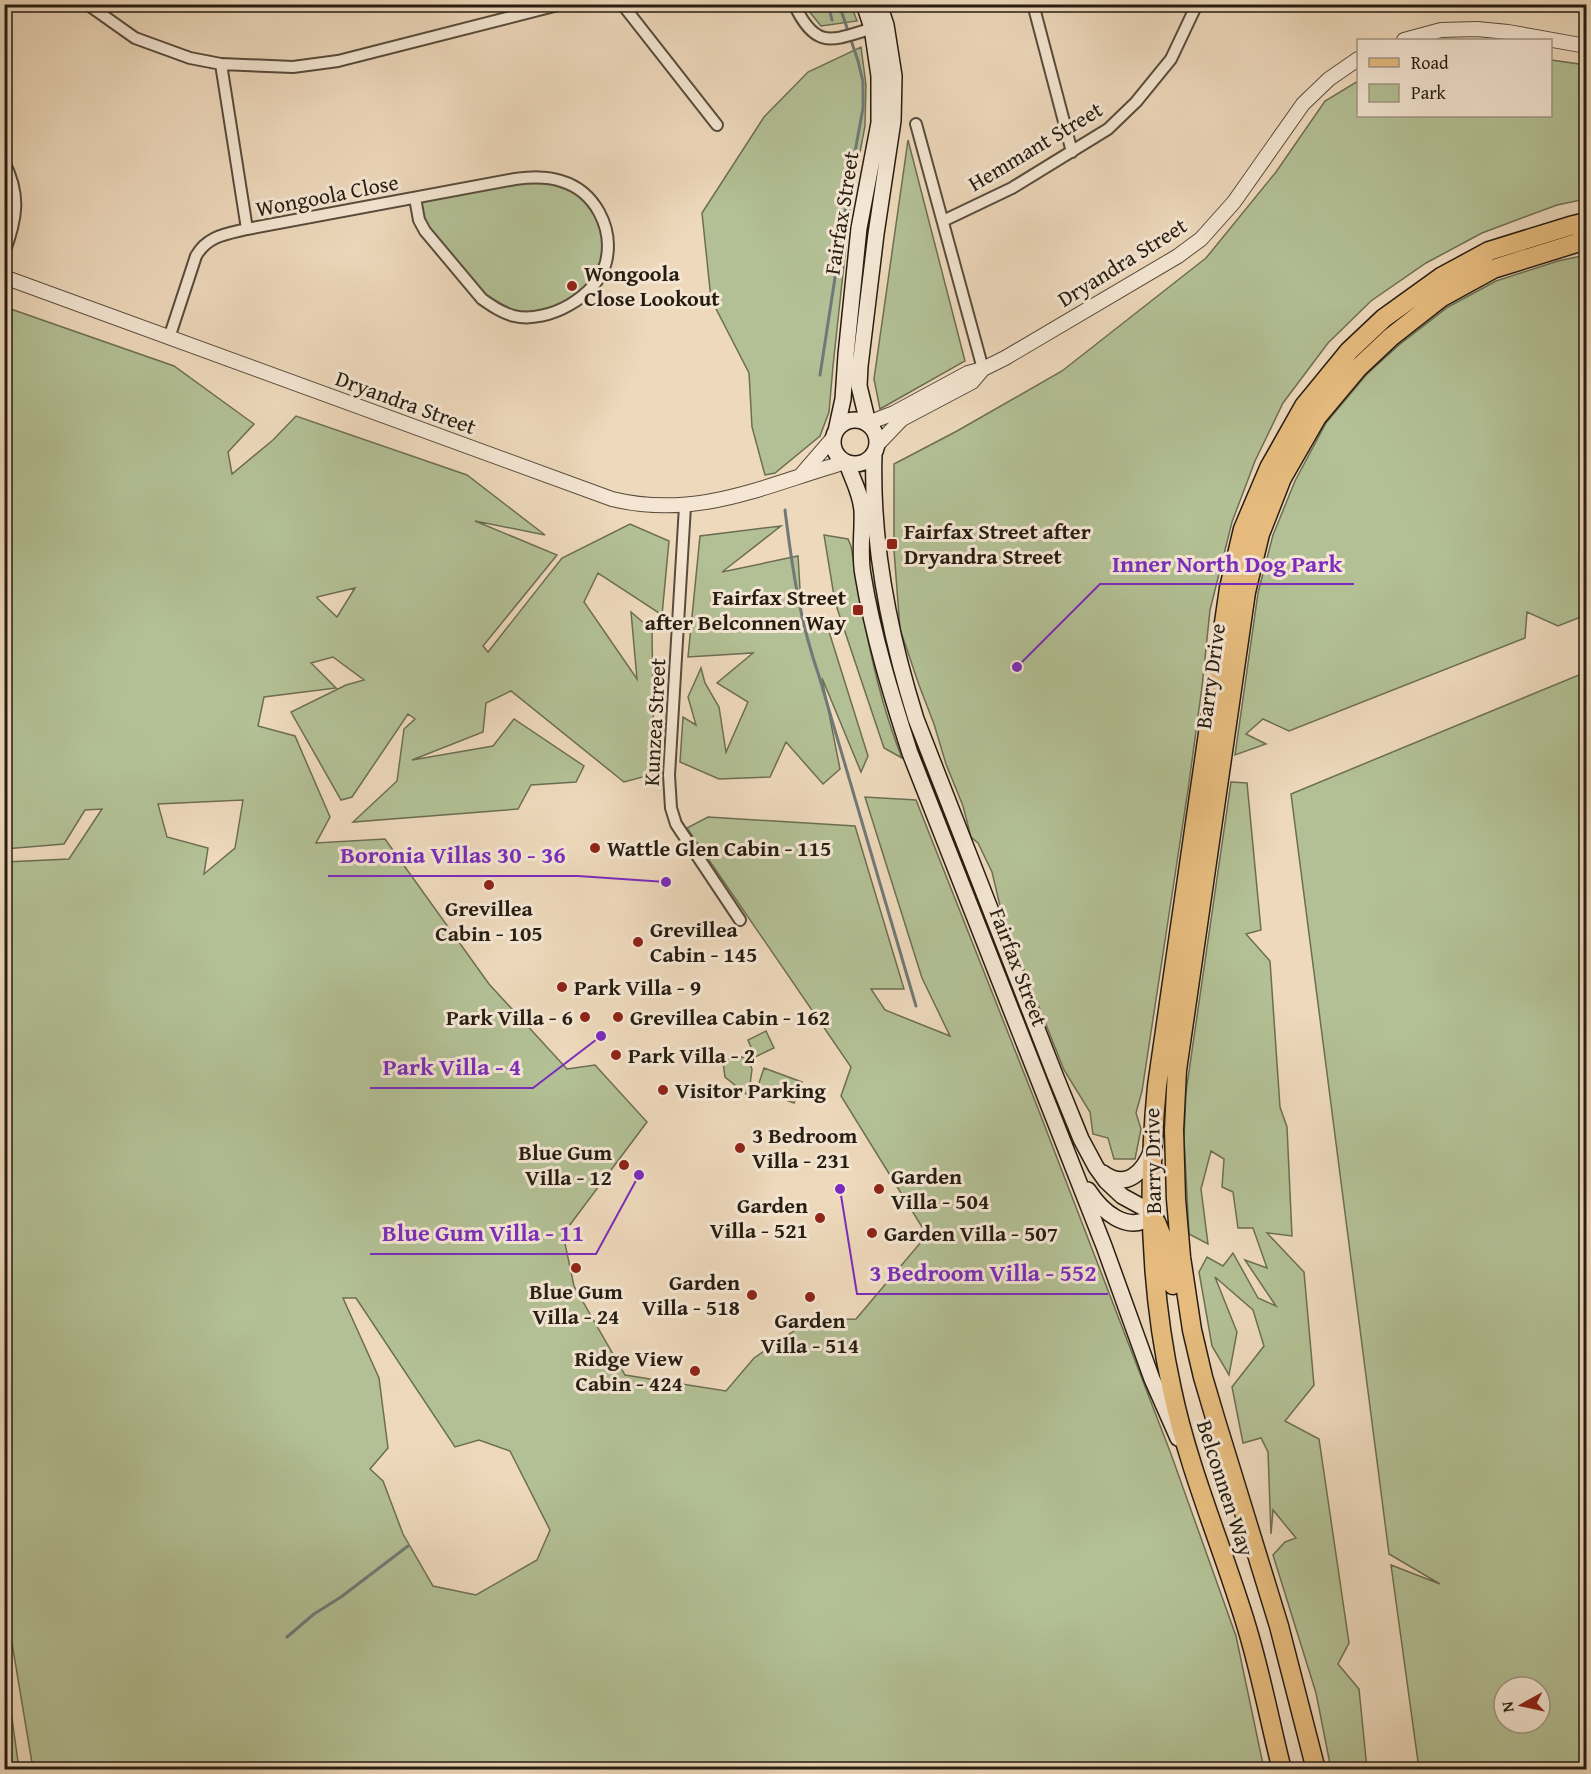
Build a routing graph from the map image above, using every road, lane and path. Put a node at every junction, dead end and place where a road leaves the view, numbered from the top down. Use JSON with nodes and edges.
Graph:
{"nodes":[{"id":1,"x":87,"y":4,"type":"edge"},
{"id":2,"x":562,"y":4,"type":"edge"},
{"id":3,"x":622,"y":4,"type":"edge"},
{"id":4,"x":794,"y":4,"type":"edge"},
{"id":5,"x":864,"y":4,"type":"edge"},
{"id":6,"x":879,"y":4,"type":"edge"},
{"id":7,"x":1033,"y":4,"type":"edge"},
{"id":8,"x":1197,"y":4,"type":"edge"},
{"id":9,"x":872,"y":28,"type":"junction"},
{"id":10,"x":1408,"y":39,"type":"edge"},
{"id":11,"x":1548,"y":39,"type":"edge"},
{"id":12,"x":1552,"y":40,"type":"edge"},
{"id":13,"x":1587,"y":46,"type":"edge"},
{"id":14,"x":1357,"y":60,"type":"edge"},
{"id":15,"x":221,"y":64,"type":"junction"},
{"id":16,"x":916,"y":124,"type":"dead end"},
{"id":17,"x":717,"y":125,"type":"dead end"},
{"id":18,"x":1072,"y":152,"type":"junction"},
{"id":19,"x":4,"y":162,"type":"edge"},
{"id":20,"x":415,"y":198,"type":"junction"},
{"id":21,"x":943,"y":221,"type":"junction"},
{"id":22,"x":1587,"y":222,"type":"edge"},
{"id":23,"x":247,"y":229,"type":"junction"},
{"id":24,"x":1587,"y":240,"type":"edge"},
{"id":25,"x":4,"y":253,"type":"edge"},
{"id":26,"x":4,"y":277,"type":"edge"},
{"id":27,"x":169,"y":338,"type":"junction"},
{"id":28,"x":983,"y":369,"type":"junction"},
{"id":29,"x":868,"y":423,"type":"junction"},
{"id":30,"x":834,"y":434,"type":"junction"},
{"id":31,"x":876,"y":449,"type":"junction"},
{"id":32,"x":846,"y":462,"type":"junction"},
{"id":33,"x":801,"y":475,"type":"junction"},
{"id":34,"x":685,"y":506,"type":"junction"},
{"id":35,"x":740,"y":920,"type":"dead end"},
{"id":36,"x":1174,"y":1130,"type":"junction"},
{"id":37,"x":1152,"y":1149,"type":"junction"},
{"id":38,"x":1070,"y":1159,"type":"junction"},
{"id":39,"x":1096,"y":1167,"type":"junction"},
{"id":40,"x":1152,"y":1216,"type":"junction"},
{"id":41,"x":1184,"y":1282,"type":"joint"},
{"id":42,"x":1196,"y":1477,"type":"junction"},
{"id":43,"x":1259,"y":1564,"type":"junction"},
{"id":44,"x":1282,"y":1770,"type":"edge"},
{"id":45,"x":1316,"y":1770,"type":"edge"}],
"edges":[{"from":1,"to":15,"type":"street"},
{"from":2,"to":15,"type":"street"},
{"from":3,"to":17,"type":"street"},
{"from":4,"to":9,"type":"street"},
{"from":5,"to":9,"type":"main road","name":"Fairfax Street"},
{"from":6,"to":9,"type":"main road","name":"Fairfax Street"},
{"from":7,"to":18,"type":"street"},
{"from":8,"to":18,"type":"street","name":"Hemmant Street"},
{"from":9,"to":29,"type":"main road","name":"Fairfax Street"},
{"from":9,"to":30,"type":"main road","name":"Fairfax Street"},
{"from":10,"to":11,"type":"street"},
{"from":12,"to":13,"type":"street"},
{"from":14,"to":28,"type":"street","name":"Dryandra Street"},
{"from":15,"to":23,"type":"street"},
{"from":16,"to":21,"type":"street"},
{"from":18,"to":21,"type":"street","name":"Hemmant Street"},
{"from":19,"to":25,"type":"street"},
{"from":20,"to":20,"type":"street","name":"Wongoola Close"},
{"from":20,"to":23,"type":"street","name":"Wongoola Close"},
{"from":21,"to":28,"type":"street"},
{"from":22,"to":37,"type":"main road","name":"Barry Drive"},
{"from":23,"to":27,"type":"street","name":"Wongoola Close"},
{"from":24,"to":36,"type":"main road","name":"Barry Drive"},
{"from":26,"to":27,"type":"street","name":"Dryandra Street"},
{"from":27,"to":34,"type":"street","name":"Dryandra Street"},
{"from":28,"to":29,"type":"street","name":"Dryandra Street"},
{"from":28,"to":31,"type":"street","name":"Dryandra Street"},
{"from":29,"to":30,"type":"main road"},
{"from":29,"to":31,"type":"main road"},
{"from":30,"to":32,"type":"main road"},
{"from":30,"to":33,"type":"street"},
{"from":31,"to":32,"type":"main road"},
{"from":31,"to":39,"type":"main road","name":"Fairfax Street"},
{"from":32,"to":33,"type":"street","name":"Dryandra Street"},
{"from":32,"to":38,"type":"main road","name":"Fairfax Street"},
{"from":33,"to":34,"type":"street","name":"Dryandra Street"},
{"from":34,"to":35,"type":"street","name":"Kunzea Street"},
{"from":36,"to":40,"type":"main road"},
{"from":36,"to":41,"type":"main road","name":"Barry Drive"},
{"from":37,"to":39,"type":"main road"},
{"from":37,"to":40,"type":"main road","name":"Barry Drive"},
{"from":38,"to":40,"type":"main road"},
{"from":38,"to":42,"type":"main road","name":"Fairfax Street"},
{"from":39,"to":40,"type":"main road","name":"Fairfax Street"},
{"from":40,"to":42,"type":"main road","name":"Belconnen Way"},
{"from":40,"to":43,"type":"main road"},
{"from":41,"to":43,"type":"main road","name":"Belconnen Way"},
{"from":42,"to":44,"type":"main road","name":"Belconnen Way"},
{"from":43,"to":45,"type":"main road","name":"Belconnen Way"}]}
